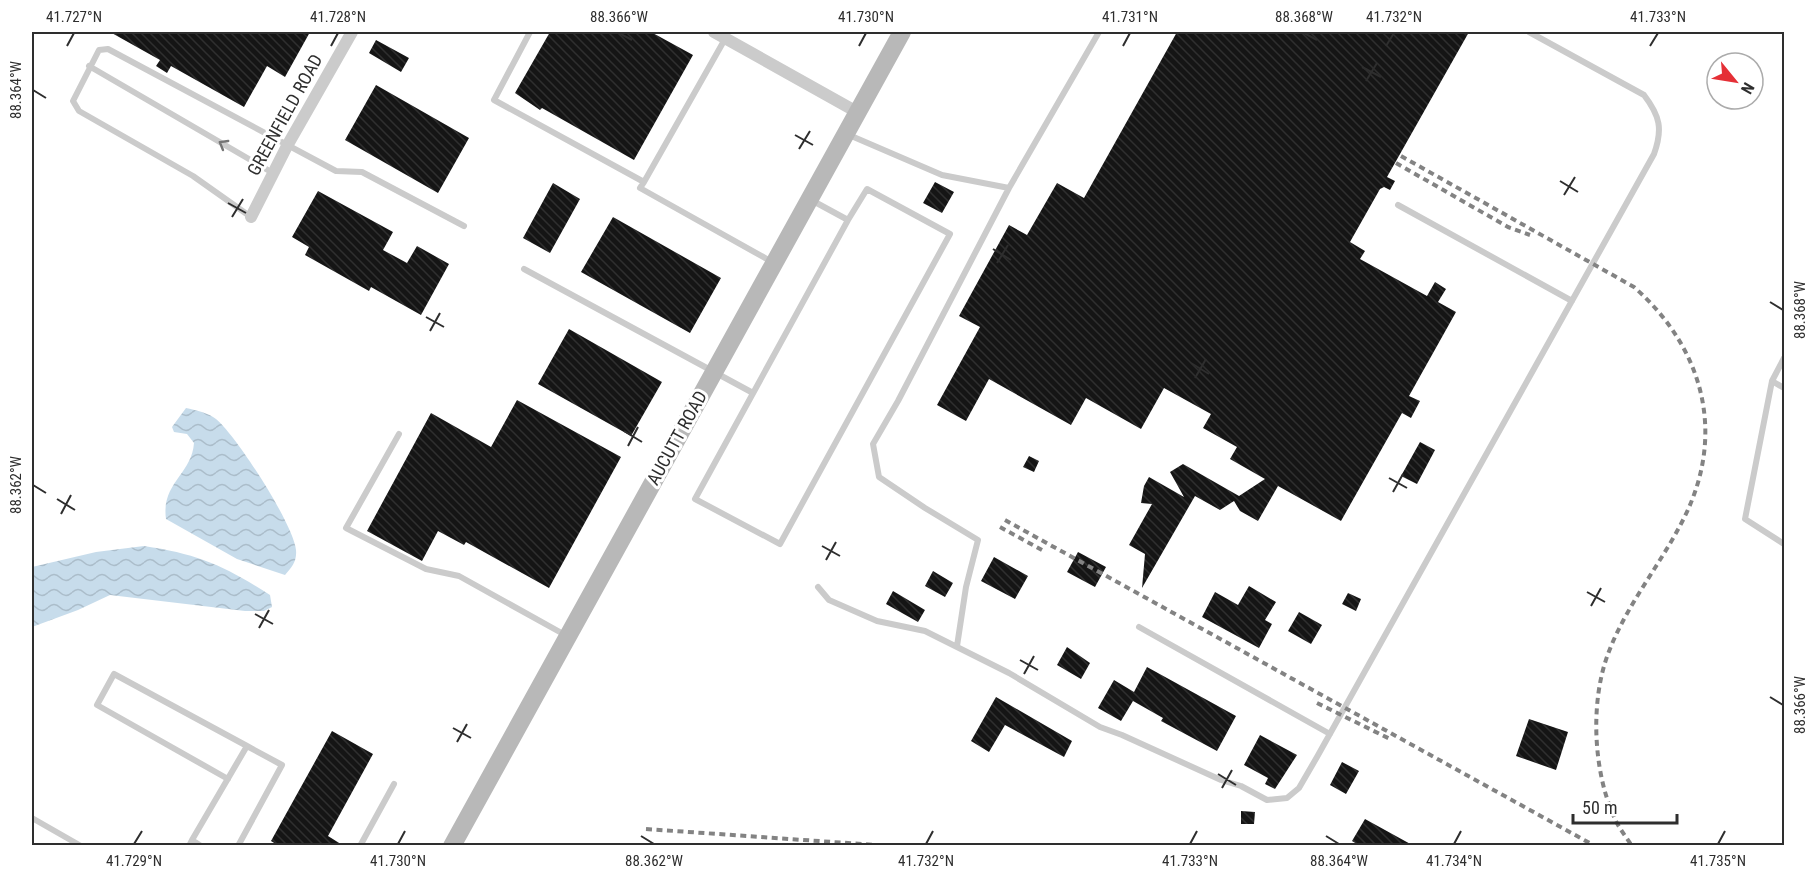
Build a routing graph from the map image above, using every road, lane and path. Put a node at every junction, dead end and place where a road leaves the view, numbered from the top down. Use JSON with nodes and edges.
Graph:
{"nodes":[{"id":1,"x":352,"y":32,"type":"edge"},
{"id":2,"x":531,"y":32,"type":"edge"},
{"id":3,"x":714,"y":32,"type":"edge"},
{"id":4,"x":902,"y":32,"type":"edge"},
{"id":5,"x":1099,"y":32,"type":"edge"},
{"id":6,"x":1529,"y":32,"type":"edge"},
{"id":7,"x":725,"y":38,"type":"junction"},
{"id":8,"x":89,"y":66,"type":"junction"},
{"id":9,"x":857,"y":112,"type":"junction"},
{"id":10,"x":846,"y":133,"type":"junction"},
{"id":11,"x":287,"y":146,"type":"junction"},
{"id":12,"x":273,"y":173,"type":"junction"},
{"id":13,"x":644,"y":182,"type":"junction"},
{"id":14,"x":1009,"y":188,"type":"junction"},
{"id":15,"x":809,"y":199,"type":"junction"},
{"id":16,"x":1398,"y":205,"type":"dead end"},
{"id":17,"x":251,"y":217,"type":"joint"},
{"id":18,"x":848,"y":220,"type":"junction"},
{"id":19,"x":464,"y":226,"type":"dead end"},
{"id":20,"x":774,"y":263,"type":"junction"},
{"id":21,"x":524,"y":269,"type":"dead end"},
{"id":22,"x":1572,"y":301,"type":"junction"},
{"id":23,"x":1785,"y":358,"type":"edge"},
{"id":24,"x":714,"y":372,"type":"junction"},
{"id":25,"x":1772,"y":381,"type":"junction"},
{"id":26,"x":1785,"y":388,"type":"edge"},
{"id":27,"x":753,"y":393,"type":"junction"},
{"id":28,"x":399,"y":434,"type":"dead end"},
{"id":29,"x":1785,"y":544,"type":"edge"},
{"id":30,"x":818,"y":587,"type":"dead end"},
{"id":31,"x":1138,"y":627,"type":"dead end"},
{"id":32,"x":568,"y":636,"type":"junction"},
{"id":33,"x":957,"y":646,"type":"junction"},
{"id":34,"x":1330,"y":734,"type":"junction"},
{"id":35,"x":247,"y":746,"type":"junction"},
{"id":36,"x":228,"y":779,"type":"junction"},
{"id":37,"x":394,"y":784,"type":"dead end"},
{"id":38,"x":32,"y":818,"type":"edge"},
{"id":39,"x":190,"y":843,"type":"edge"},
{"id":40,"x":81,"y":846,"type":"edge"},
{"id":41,"x":201,"y":846,"type":"edge"},
{"id":42,"x":238,"y":846,"type":"edge"},
{"id":43,"x":360,"y":846,"type":"edge"},
{"id":44,"x":452,"y":846,"type":"edge"}],
"edges":[{"from":1,"to":11,"type":"street","name":"GREENFIELD ROAD"},
{"from":2,"to":13,"type":"lane"},
{"from":3,"to":7,"type":"street"},
{"from":4,"to":9,"type":"street","name":"AUCUTT ROAD"},
{"from":5,"to":14,"type":"lane"},
{"from":6,"to":22,"type":"lane"},
{"from":7,"to":9,"type":"street"},
{"from":7,"to":13,"type":"lane"},
{"from":8,"to":11,"type":"lane"},
{"from":12,"to":8,"type":"lane","one_way":true},
{"from":8,"to":17,"type":"lane"},
{"from":9,"to":10,"type":"street","name":"AUCUTT ROAD"},
{"from":10,"to":14,"type":"lane"},
{"from":10,"to":15,"type":"street","name":"AUCUTT ROAD"},
{"from":11,"to":12,"type":"street","name":"GREENFIELD ROAD"},
{"from":11,"to":19,"type":"lane"},
{"from":12,"to":17,"type":"street","name":"GREENFIELD ROAD"},
{"from":13,"to":20,"type":"lane"},
{"from":14,"to":33,"type":"lane"},
{"from":15,"to":18,"type":"lane"},
{"from":15,"to":20,"type":"street","name":"AUCUTT ROAD"},
{"from":16,"to":22,"type":"lane"},
{"from":18,"to":27,"type":"lane"},
{"from":18,"to":27,"type":"lane"},
{"from":20,"to":24,"type":"street","name":"AUCUTT ROAD"},
{"from":21,"to":24,"type":"lane"},
{"from":22,"to":34,"type":"lane"},
{"from":23,"to":25,"type":"lane"},
{"from":24,"to":27,"type":"lane"},
{"from":24,"to":32,"type":"street","name":"AUCUTT ROAD"},
{"from":25,"to":26,"type":"lane"},
{"from":25,"to":29,"type":"lane"},
{"from":28,"to":32,"type":"lane"},
{"from":30,"to":33,"type":"lane"},
{"from":31,"to":34,"type":"lane"},
{"from":32,"to":44,"type":"street","name":"AUCUTT ROAD"},
{"from":33,"to":34,"type":"lane"},
{"from":35,"to":36,"type":"lane"},
{"from":35,"to":36,"type":"lane"},
{"from":35,"to":42,"type":"lane"},
{"from":36,"to":39,"type":"lane"},
{"from":37,"to":43,"type":"lane"},
{"from":38,"to":40,"type":"lane"},
{"from":39,"to":41,"type":"lane"}]}
